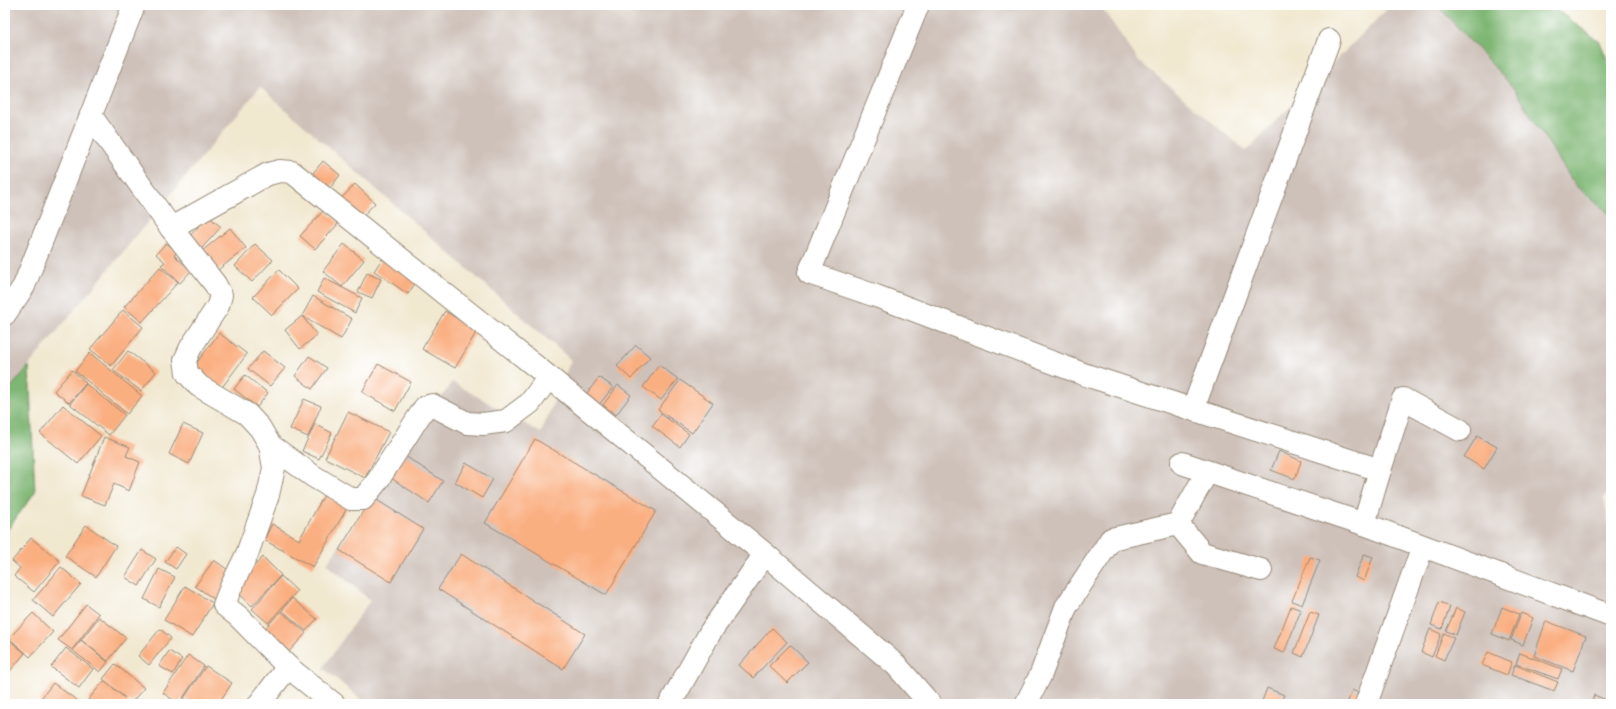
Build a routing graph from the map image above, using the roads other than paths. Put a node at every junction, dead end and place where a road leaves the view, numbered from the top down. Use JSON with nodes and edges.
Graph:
{"nodes":[{"id":1,"x":134,"y":5,"type":"edge"},
{"id":2,"x":918,"y":5,"type":"edge"},
{"id":3,"x":1329,"y":40,"type":"dead end"},
{"id":4,"x":91,"y":116,"type":"junction"},
{"id":5,"x":171,"y":228,"type":"junction"},
{"id":6,"x":5,"y":314,"type":"edge"},
{"id":7,"x":549,"y":377,"type":"junction"},
{"id":8,"x":1193,"y":410,"type":"junction"},
{"id":9,"x":1460,"y":430,"type":"dead end"},
{"id":10,"x":270,"y":445,"type":"junction"},
{"id":11,"x":1182,"y":463,"type":"dead end"},
{"id":12,"x":1380,"y":470,"type":"junction"},
{"id":13,"x":1207,"y":472,"type":"junction"},
{"id":14,"x":1178,"y":524,"type":"junction"},
{"id":15,"x":1364,"y":524,"type":"junction"},
{"id":16,"x":1423,"y":546,"type":"junction"},
{"id":17,"x":765,"y":554,"type":"junction"},
{"id":18,"x":1261,"y":570,"type":"dead end"},
{"id":19,"x":1611,"y":616,"type":"edge"},
{"id":20,"x":288,"y":667,"type":"junction"},
{"id":21,"x":259,"y":704,"type":"edge"},
{"id":22,"x":334,"y":704,"type":"edge"},
{"id":23,"x":670,"y":704,"type":"edge"},
{"id":24,"x":930,"y":704,"type":"edge"},
{"id":25,"x":1026,"y":704,"type":"edge"},
{"id":26,"x":1366,"y":704,"type":"edge"}],
"edges":[{"from":1,"to":4,"type":"street"},
{"from":2,"to":8,"type":"street"},
{"from":3,"to":8,"type":"street"},
{"from":4,"to":5,"type":"street"},
{"from":4,"to":6,"type":"street"},
{"from":5,"to":7,"type":"street"},
{"from":5,"to":10,"type":"street"},
{"from":7,"to":10,"type":"street"},
{"from":7,"to":17,"type":"street"},
{"from":8,"to":12,"type":"street"},
{"from":9,"to":12,"type":"street"},
{"from":10,"to":20,"type":"street"},
{"from":11,"to":13,"type":"street"},
{"from":12,"to":15,"type":"street"},
{"from":13,"to":14,"type":"street"},
{"from":13,"to":15,"type":"street"},
{"from":14,"to":18,"type":"street"},
{"from":14,"to":25,"type":"street"},
{"from":15,"to":16,"type":"street"},
{"from":16,"to":19,"type":"street"},
{"from":16,"to":26,"type":"street"},
{"from":17,"to":23,"type":"street"},
{"from":17,"to":24,"type":"street"},
{"from":20,"to":21,"type":"street"},
{"from":20,"to":22,"type":"street"}]}
